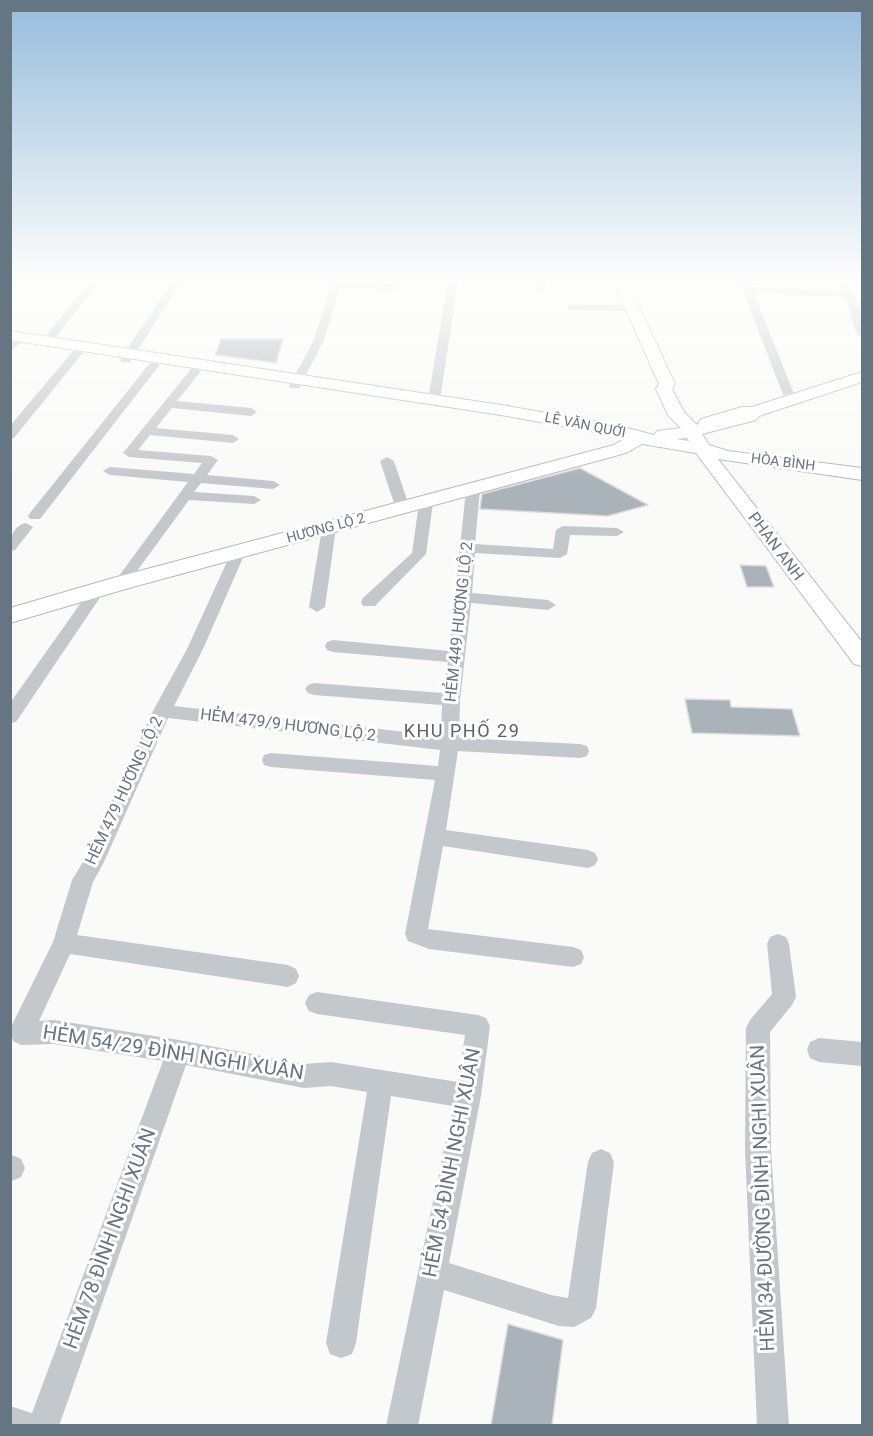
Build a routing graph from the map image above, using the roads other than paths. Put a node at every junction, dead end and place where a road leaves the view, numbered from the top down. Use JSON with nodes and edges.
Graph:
{"nodes":[{"id":1,"x":48,"y":348,"type":"edge"},
{"id":2,"x":83,"y":348,"type":"edge"},
{"id":3,"x":134,"y":348,"type":"edge"},
{"id":4,"x":315,"y":348,"type":"edge"},
{"id":5,"x":442,"y":348,"type":"edge"},
{"id":6,"x":650,"y":348,"type":"edge"},
{"id":7,"x":770,"y":348,"type":"edge"},
{"id":8,"x":77,"y":353,"type":"junction"},
{"id":9,"x":128,"y":357,"type":"junction"},
{"id":10,"x":154,"y":365,"type":"junction"},
{"id":11,"x":195,"y":371,"type":"junction"},
{"id":12,"x":862,"y":377,"type":"edge"},
{"id":13,"x":297,"y":382,"type":"junction"},
{"id":14,"x":790,"y":399,"type":"junction"},
{"id":15,"x":434,"y":400,"type":"junction"},
{"id":16,"x":171,"y":404,"type":"junction"},
{"id":17,"x":251,"y":412,"type":"dead end"},
{"id":18,"x":694,"y":427,"type":"junction"},
{"id":19,"x":149,"y":430,"type":"junction"},
{"id":20,"x":10,"y":435,"type":"edge"},
{"id":21,"x":639,"y":438,"type":"junction"},
{"id":22,"x":233,"y":439,"type":"dead end"},
{"id":23,"x":704,"y":449,"type":"junction"},
{"id":24,"x":387,"y":461,"type":"dead end"},
{"id":25,"x":862,"y":468,"type":"edge"},
{"id":26,"x":110,"y":471,"type":"dead end"},
{"id":27,"x":862,"y":474,"type":"edge"},
{"id":28,"x":197,"y":480,"type":"junction"},
{"id":29,"x":273,"y":485,"type":"dead end"},
{"id":30,"x":473,"y":490,"type":"junction"},
{"id":31,"x":185,"y":496,"type":"junction"},
{"id":32,"x":254,"y":500,"type":"dead end"},
{"id":33,"x":426,"y":503,"type":"junction"},
{"id":34,"x":403,"y":509,"type":"junction"},
{"id":35,"x":329,"y":528,"type":"junction"},
{"id":36,"x":617,"y":532,"type":"dead end"},
{"id":37,"x":10,"y":547,"type":"edge"},
{"id":38,"x":467,"y":548,"type":"junction"},
{"id":39,"x":238,"y":553,"type":"junction"},
{"id":40,"x":121,"y":583,"type":"junction"},
{"id":41,"x":97,"y":590,"type":"junction"},
{"id":42,"x":463,"y":597,"type":"junction"},
{"id":43,"x":369,"y":602,"type":"dead end"},
{"id":44,"x":548,"y":605,"type":"dead end"},
{"id":45,"x":317,"y":607,"type":"dead end"},
{"id":46,"x":10,"y":616,"type":"edge"},
{"id":47,"x":333,"y":646,"type":"dead end"},
{"id":48,"x":457,"y":657,"type":"junction"},
{"id":49,"x":862,"y":658,"type":"edge"},
{"id":50,"x":314,"y":689,"type":"dead end"},
{"id":51,"x":451,"y":700,"type":"junction"},
{"id":52,"x":162,"y":711,"type":"junction"},
{"id":53,"x":10,"y":717,"type":"edge"},
{"id":54,"x":450,"y":744,"type":"junction"},
{"id":55,"x":580,"y":751,"type":"dead end"},
{"id":56,"x":271,"y":759,"type":"dead end"},
{"id":57,"x":445,"y":774,"type":"junction"},
{"id":58,"x":434,"y":836,"type":"junction"},
{"id":59,"x":588,"y":859,"type":"dead end"},
{"id":60,"x":64,"y":943,"type":"junction"},
{"id":61,"x":778,"y":944,"type":"dead end"},
{"id":62,"x":573,"y":957,"type":"dead end"},
{"id":63,"x":288,"y":976,"type":"dead end"},
{"id":64,"x":317,"y":1003,"type":"dead end"},
{"id":65,"x":21,"y":1033,"type":"joint"},
{"id":66,"x":819,"y":1050,"type":"dead end"},
{"id":67,"x":179,"y":1052,"type":"junction"},
{"id":68,"x":862,"y":1054,"type":"edge"},
{"id":69,"x":381,"y":1082,"type":"junction"},
{"id":70,"x":468,"y":1096,"type":"junction"},
{"id":71,"x":602,"y":1162,"type":"dead end"},
{"id":72,"x":433,"y":1272,"type":"junction"},
{"id":73,"x":341,"y":1343,"type":"dead end"},
{"id":74,"x":10,"y":1422,"type":"edge"},
{"id":75,"x":24,"y":1425,"type":"edge"},
{"id":76,"x":43,"y":1425,"type":"edge"},
{"id":77,"x":402,"y":1425,"type":"edge"},
{"id":78,"x":773,"y":1425,"type":"edge"}],
"edges":[{"from":1,"to":8,"type":"main road","name":"LÊ VĂN QUỚI"},
{"from":2,"to":9,"type":"main road","name":"LÊ VĂN QUỚI"},
{"from":3,"to":9,"type":"street"},
{"from":4,"to":13,"type":"street"},
{"from":5,"to":15,"type":"street"},
{"from":6,"to":18,"type":"main road","name":"PHAN ANH"},
{"from":7,"to":14,"type":"street"},
{"from":8,"to":9,"type":"main road","name":"LÊ VĂN QUỚI"},
{"from":8,"to":20,"type":"street"},
{"from":9,"to":10,"type":"main road","name":"LÊ VĂN QUỚI"},
{"from":9,"to":13,"type":"main road","name":"LÊ VĂN QUỚI"},
{"from":10,"to":11,"type":"main road","name":"LÊ VĂN QUỚI"},
{"from":10,"to":37,"type":"street"},
{"from":11,"to":13,"type":"main road","name":"LÊ VĂN QUỚI"},
{"from":11,"to":16,"type":"street"},
{"from":12,"to":14,"type":"main road"},
{"from":13,"to":15,"type":"main road","name":"LÊ VĂN QUỚI"},
{"from":13,"to":21,"type":"main road","name":"LÊ VĂN QUỚI"},
{"from":14,"to":18,"type":"main road"},
{"from":15,"to":21,"type":"main road","name":"LÊ VĂN QUỚI"},
{"from":16,"to":17,"type":"street"},
{"from":16,"to":19,"type":"street"},
{"from":18,"to":21,"type":"main road"},
{"from":18,"to":23,"type":"main road","name":"PHAN ANH"},
{"from":19,"to":22,"type":"street"},
{"from":19,"to":28,"type":"street"},
{"from":21,"to":23,"type":"main road","name":"HÒA BÌNH"},
{"from":21,"to":30,"type":"main road","name":"HƯƠNG LỘ 2"},
{"from":23,"to":25,"type":"main road","name":"HÒA BÌNH"},
{"from":23,"to":27,"type":"main road","name":"HÒA BÌNH"},
{"from":23,"to":49,"type":"main road","name":"PHAN ANH"},
{"from":24,"to":34,"type":"street"},
{"from":26,"to":28,"type":"street"},
{"from":28,"to":29,"type":"street"},
{"from":28,"to":31,"type":"street"},
{"from":30,"to":33,"type":"main road","name":"HƯƠNG LỘ 2"},
{"from":30,"to":38,"type":"street","name":"HẺM 449 HƯƠNG LỘ 2"},
{"from":31,"to":32,"type":"street"},
{"from":31,"to":40,"type":"street"},
{"from":33,"to":34,"type":"main road","name":"HƯƠNG LỘ 2"},
{"from":33,"to":43,"type":"street"},
{"from":34,"to":35,"type":"main road","name":"HƯƠNG LỘ 2"},
{"from":35,"to":39,"type":"main road","name":"HƯƠNG LỘ 2"},
{"from":35,"to":45,"type":"street"},
{"from":36,"to":38,"type":"street"},
{"from":38,"to":42,"type":"street","name":"HẺM 449 HƯƠNG LỘ 2"},
{"from":39,"to":40,"type":"main road","name":"HƯƠNG LỘ 2"},
{"from":39,"to":52,"type":"street","name":"HẺM 479 HƯƠNG LỘ 2"},
{"from":40,"to":41,"type":"main road","name":"HƯƠNG LỘ 2"},
{"from":41,"to":46,"type":"main road","name":"HƯƠNG LỘ 2"},
{"from":41,"to":53,"type":"street"},
{"from":42,"to":44,"type":"street"},
{"from":42,"to":48,"type":"street","name":"HẺM 449 HƯƠNG LỘ 2"},
{"from":47,"to":48,"type":"street"},
{"from":48,"to":51,"type":"street","name":"HẺM 449 HƯƠNG LỘ 2"},
{"from":50,"to":51,"type":"street"},
{"from":51,"to":54,"type":"street","name":"HẺM 449 HƯƠNG LỘ 2"},
{"from":52,"to":54,"type":"street","name":"HẺM 479/9 HƯƠNG LỘ 2"},
{"from":52,"to":60,"type":"street","name":"HẺM 479 HƯƠNG LỘ 2"},
{"from":54,"to":55,"type":"street","name":"HẺM 479/9 HƯƠNG LỘ 2"},
{"from":54,"to":57,"type":"street","name":"HẺM 449 HƯƠNG LỘ 2"},
{"from":56,"to":57,"type":"street"},
{"from":57,"to":58,"type":"street","name":"HẺM 449 HƯƠNG LỘ 2"},
{"from":58,"to":59,"type":"street"},
{"from":58,"to":62,"type":"street","name":"HẺM 449 HƯƠNG LỘ 2"},
{"from":60,"to":63,"type":"street"},
{"from":60,"to":65,"type":"street","name":"HẺM 479 HƯƠNG LỘ 2"},
{"from":61,"to":78,"type":"street","name":"HẺM 34 ĐƯỜNG ĐÌNH NGHI XUÂN"},
{"from":64,"to":70,"type":"street","name":"HẺM 54 ĐÌNH NGHI XUÂN"},
{"from":65,"to":67,"type":"street","name":"HẺM 54/29 ĐÌNH NGHI XUÂN"},
{"from":66,"to":68,"type":"street"},
{"from":67,"to":69,"type":"street","name":"HẺM 54/29 ĐÌNH NGHI XUÂN"},
{"from":67,"to":76,"type":"street","name":"HẺM 78 ĐÌNH NGHI XUÂN"},
{"from":69,"to":70,"type":"street","name":"HẺM 54/29 ĐÌNH NGHI XUÂN"},
{"from":69,"to":73,"type":"street"},
{"from":70,"to":72,"type":"street","name":"HẺM 54 ĐÌNH NGHI XUÂN"},
{"from":71,"to":72,"type":"street"},
{"from":72,"to":77,"type":"street","name":"HẺM 54 ĐÌNH NGHI XUÂN"},
{"from":74,"to":75,"type":"street"}]}
